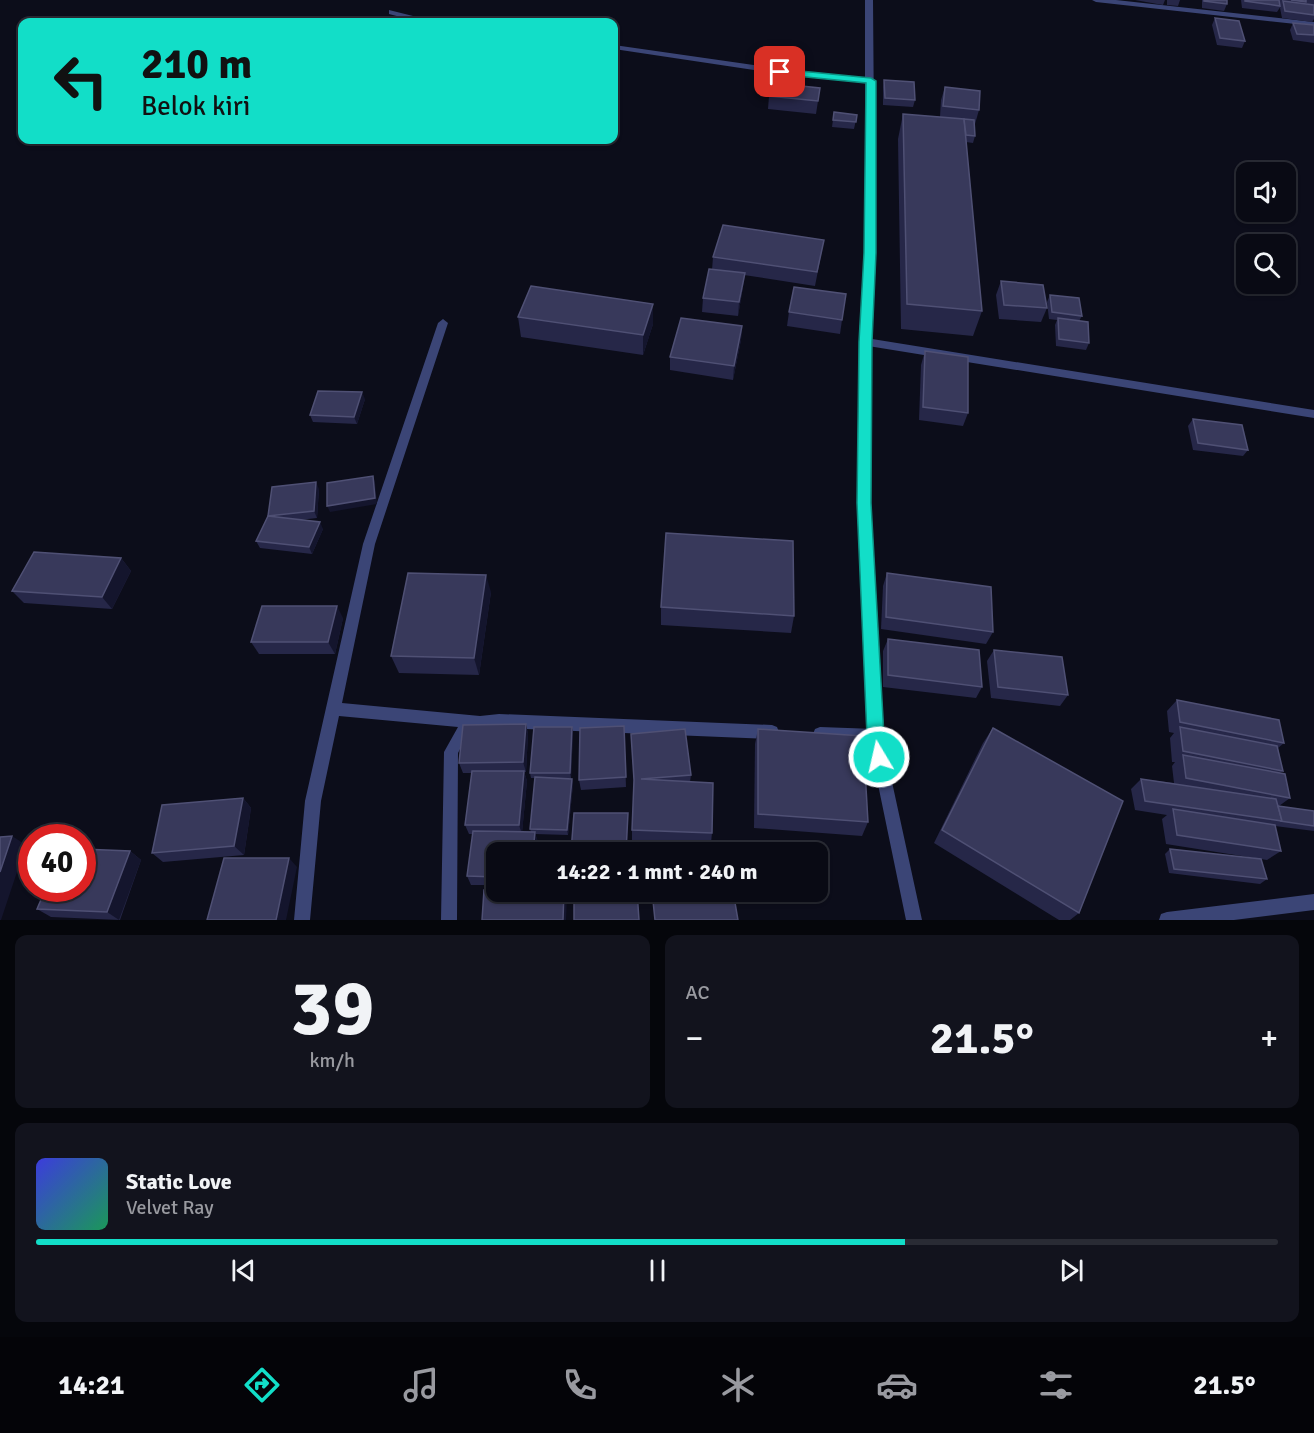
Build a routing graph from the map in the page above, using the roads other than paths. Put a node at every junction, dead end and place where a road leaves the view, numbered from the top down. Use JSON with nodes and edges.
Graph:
{"nodes":[{"id":1,"x":869,"y":0,"type":"edge"},
{"id":2,"x":1096,"y":0,"type":"edge"},
{"id":3,"x":392,"y":12,"type":"dead end"},
{"id":4,"x":412,"y":18,"type":"edge"},
{"id":5,"x":1314,"y":24,"type":"edge"},
{"id":6,"x":618,"y":48,"type":"edge"},
{"id":7,"x":871,"y":81,"type":"junction"},
{"id":8,"x":443,"y":323,"type":"dead end"},
{"id":9,"x":866,"y":342,"type":"junction"},
{"id":10,"x":1314,"y":414,"type":"edge"},
{"id":11,"x":332,"y":709,"type":"junction"},
{"id":12,"x":477,"y":722,"type":"junction"},
{"id":13,"x":875,"y":736,"type":"junction"},
{"id":14,"x":1314,"y":902,"type":"edge"},
{"id":15,"x":302,"y":920,"type":"edge"},
{"id":16,"x":449,"y":920,"type":"edge"},
{"id":17,"x":914,"y":920,"type":"edge"},
{"id":18,"x":1167,"y":920,"type":"edge"}],
"edges":[{"from":1,"to":7,"type":"street"},
{"from":2,"to":5,"type":"street"},
{"from":3,"to":4,"type":"street"},
{"from":6,"to":7,"type":"street"},
{"from":7,"to":9,"type":"street"},
{"from":8,"to":11,"type":"street"},
{"from":9,"to":10,"type":"street"},
{"from":9,"to":13,"type":"street"},
{"from":11,"to":12,"type":"street"},
{"from":11,"to":15,"type":"street"},
{"from":12,"to":13,"type":"street"},
{"from":12,"to":16,"type":"street"},
{"from":13,"to":17,"type":"street"},
{"from":14,"to":18,"type":"street"}]}
